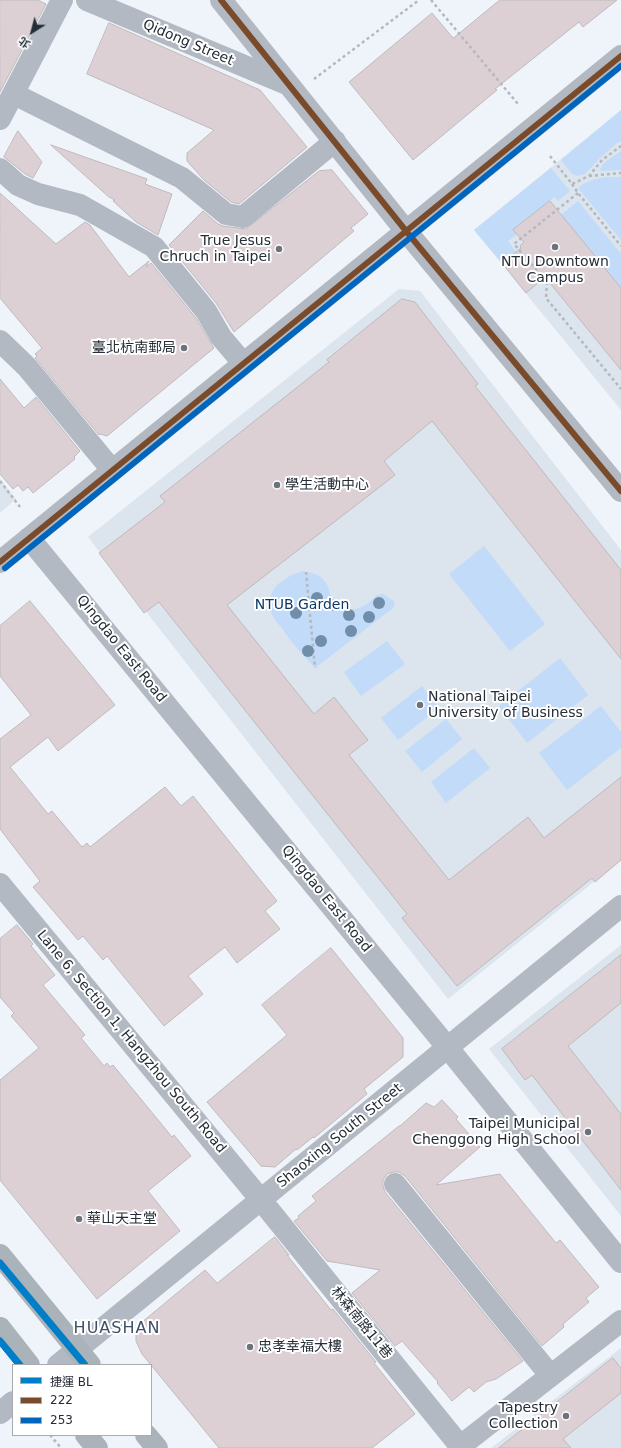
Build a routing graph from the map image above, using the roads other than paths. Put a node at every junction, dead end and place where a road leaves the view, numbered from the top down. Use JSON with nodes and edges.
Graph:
{"nodes":[{"id":1,"x":62,"y":0,"type":"edge"},
{"id":2,"x":87,"y":0,"type":"edge"},
{"id":3,"x":221,"y":0,"type":"edge"},
{"id":4,"x":621,"y":56,"type":"edge"},
{"id":5,"x":293,"y":89,"type":"junction"},
{"id":6,"x":22,"y":98,"type":"dead end"},
{"id":7,"x":0,"y":119,"type":"edge"},
{"id":8,"x":335,"y":142,"type":"junction"},
{"id":9,"x":0,"y":170,"type":"edge"},
{"id":10,"x":406,"y":231,"type":"junction"},
{"id":11,"x":0,"y":341,"type":"edge"},
{"id":12,"x":243,"y":363,"type":"junction"},
{"id":13,"x":112,"y":470,"type":"junction"},
{"id":14,"x":621,"y":491,"type":"edge"},
{"id":15,"x":29,"y":538,"type":"junction"},
{"id":16,"x":0,"y":562,"type":"edge"},
{"id":17,"x":0,"y":884,"type":"edge"},
{"id":18,"x":621,"y":906,"type":"edge"},
{"id":19,"x":448,"y":1048,"type":"junction"},
{"id":20,"x":395,"y":1184,"type":"dead end"},
{"id":21,"x":261,"y":1200,"type":"junction"},
{"id":22,"x":0,"y":1255,"type":"edge"},
{"id":23,"x":621,"y":1262,"type":"edge"},
{"id":24,"x":621,"y":1321,"type":"edge"},
{"id":25,"x":0,"y":1328,"type":"edge"},
{"id":26,"x":83,"y":1357,"type":"edge"},
{"id":27,"x":28,"y":1364,"type":"edge"},
{"id":28,"x":61,"y":1364,"type":"edge"},
{"id":29,"x":550,"y":1375,"type":"junction"},
{"id":30,"x":12,"y":1403,"type":"edge"},
{"id":31,"x":0,"y":1413,"type":"edge"},
{"id":32,"x":87,"y":1436,"type":"edge"},
{"id":33,"x":147,"y":1436,"type":"edge"},
{"id":34,"x":459,"y":1447,"type":"edge"},
{"id":35,"x":97,"y":1448,"type":"edge"},
{"id":36,"x":157,"y":1448,"type":"edge"}],
"edges":[{"from":1,"to":7,"type":"street"},
{"from":2,"to":5,"type":"street","name":"Qidong Street"},
{"from":3,"to":5,"type":"street"},
{"from":4,"to":10,"type":"street"},
{"from":5,"to":8,"type":"street"},
{"from":6,"to":8,"type":"street"},
{"from":8,"to":10,"type":"street"},
{"from":9,"to":12,"type":"street"},
{"from":10,"to":12,"type":"street"},
{"from":10,"to":14,"type":"street"},
{"from":11,"to":13,"type":"street"},
{"from":12,"to":13,"type":"street"},
{"from":13,"to":15,"type":"street"},
{"from":15,"to":16,"type":"street"},
{"from":15,"to":19,"type":"street","name":"Qingdao East Road"},
{"from":17,"to":21,"type":"street","name":"Lane 6, Section 1, Hangzhou South Road"},
{"from":18,"to":19,"type":"street","name":"Shaoxing South Street"},
{"from":19,"to":21,"type":"street","name":"Shaoxing South Street"},
{"from":19,"to":23,"type":"street","name":"Qingdao East Road"},
{"from":20,"to":29,"type":"street"},
{"from":21,"to":26,"type":"street","name":"Shaoxing South Street"},
{"from":21,"to":34,"type":"street","name":"林森南路11巷"},
{"from":22,"to":26,"type":"main road"},
{"from":24,"to":29,"type":"street"},
{"from":25,"to":27,"type":"main road"},
{"from":26,"to":28,"type":"street","name":"Shaoxing South Street"},
{"from":29,"to":34,"type":"street"},
{"from":30,"to":31,"type":"street"},
{"from":32,"to":35,"type":"main road"},
{"from":33,"to":36,"type":"main road"}]}
